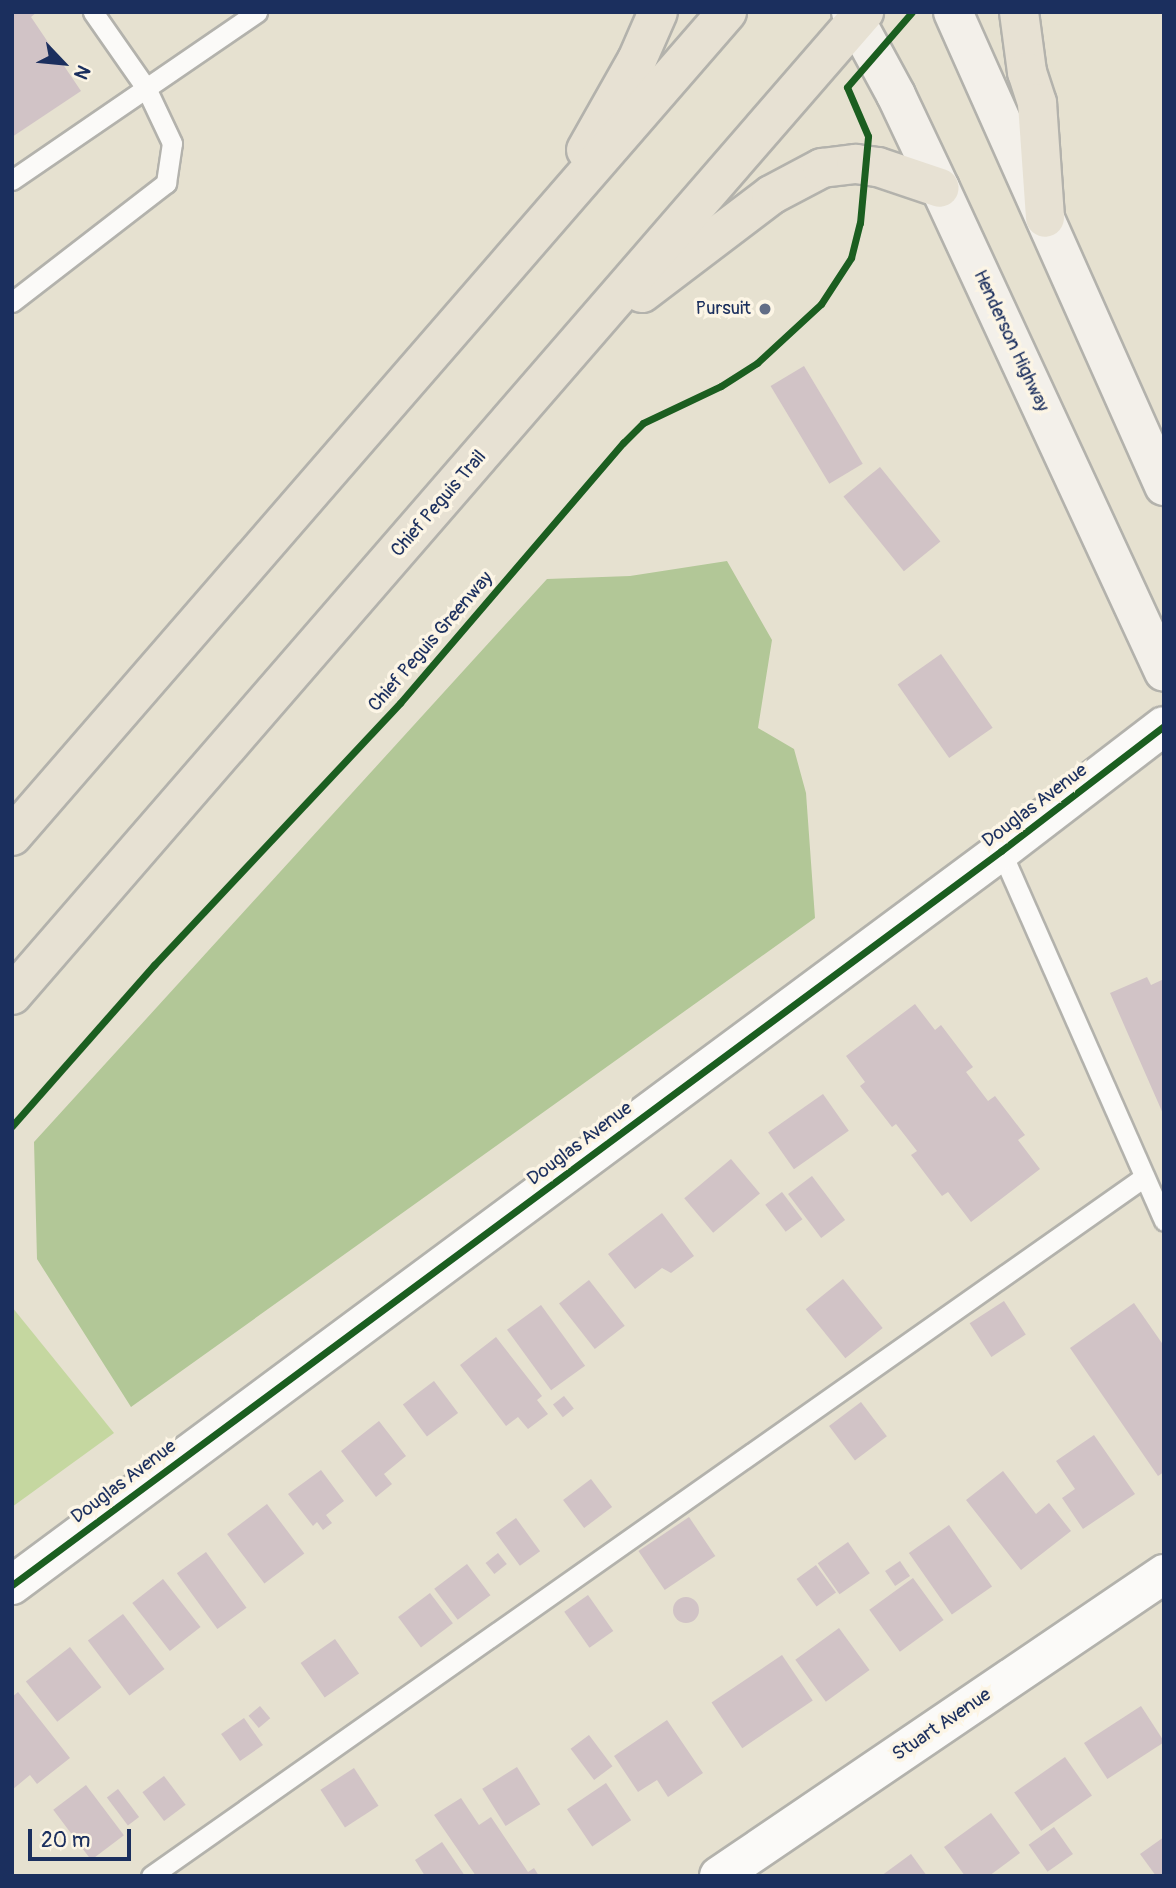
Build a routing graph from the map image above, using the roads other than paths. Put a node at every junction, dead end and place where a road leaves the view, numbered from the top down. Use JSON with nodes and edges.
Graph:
{"nodes":[{"id":1,"x":93,"y":12,"type":"edge"},
{"id":2,"x":257,"y":12,"type":"edge"},
{"id":3,"x":658,"y":12,"type":"edge"},
{"id":4,"x":727,"y":12,"type":"edge"},
{"id":5,"x":953,"y":12,"type":"edge"},
{"id":6,"x":1019,"y":12,"type":"edge"},
{"id":7,"x":857,"y":15,"type":"edge"},
{"id":8,"x":146,"y":88,"type":"junction"},
{"id":9,"x":12,"y":180,"type":"edge"},
{"id":10,"x":940,"y":188,"type":"junction"},
{"id":11,"x":560,"y":204,"type":"junction"},
{"id":12,"x":1045,"y":218,"type":"junction"},
{"id":13,"x":12,"y":302,"type":"edge"},
{"id":14,"x":592,"y":329,"type":"junction"},
{"id":15,"x":1164,"y":486,"type":"edge"},
{"id":16,"x":1164,"y":672,"type":"edge"},
{"id":17,"x":1164,"y":726,"type":"edge"},
{"id":18,"x":12,"y":836,"type":"edge"},
{"id":19,"x":1001,"y":851,"type":"junction"},
{"id":20,"x":12,"y":995,"type":"edge"},
{"id":21,"x":1144,"y":1177,"type":"junction"},
{"id":22,"x":1164,"y":1221,"type":"edge"},
{"id":23,"x":1164,"y":1574,"type":"edge"},
{"id":24,"x":12,"y":1585,"type":"edge"},
{"id":25,"x":150,"y":1876,"type":"edge"},
{"id":26,"x":719,"y":1876,"type":"edge"}],
"edges":[{"from":1,"to":8,"type":"lane"},
{"from":2,"to":8,"type":"lane"},
{"from":3,"to":11,"type":"main road"},
{"from":4,"to":11,"type":"main road"},
{"from":5,"to":12,"type":"main road"},
{"from":6,"to":12,"type":"main road"},
{"from":7,"to":10,"type":"main road","name":"Henderson Highway"},
{"from":7,"to":14,"type":"main road","name":"Chief Peguis Trail"},
{"from":8,"to":9,"type":"lane"},
{"from":8,"to":13,"type":"lane"},
{"from":10,"to":14,"type":"main road"},
{"from":10,"to":16,"type":"main road","name":"Henderson Highway"},
{"from":11,"to":18,"type":"main road"},
{"from":12,"to":15,"type":"main road"},
{"from":14,"to":20,"type":"main road","name":"Chief Peguis Trail"},
{"from":17,"to":19,"type":"street","name":"Douglas Avenue"},
{"from":19,"to":21,"type":"lane"},
{"from":19,"to":24,"type":"street","name":"Douglas Avenue"},
{"from":21,"to":22,"type":"lane"},
{"from":21,"to":25,"type":"lane"},
{"from":23,"to":26,"type":"street","name":"Stuart Avenue"}]}
